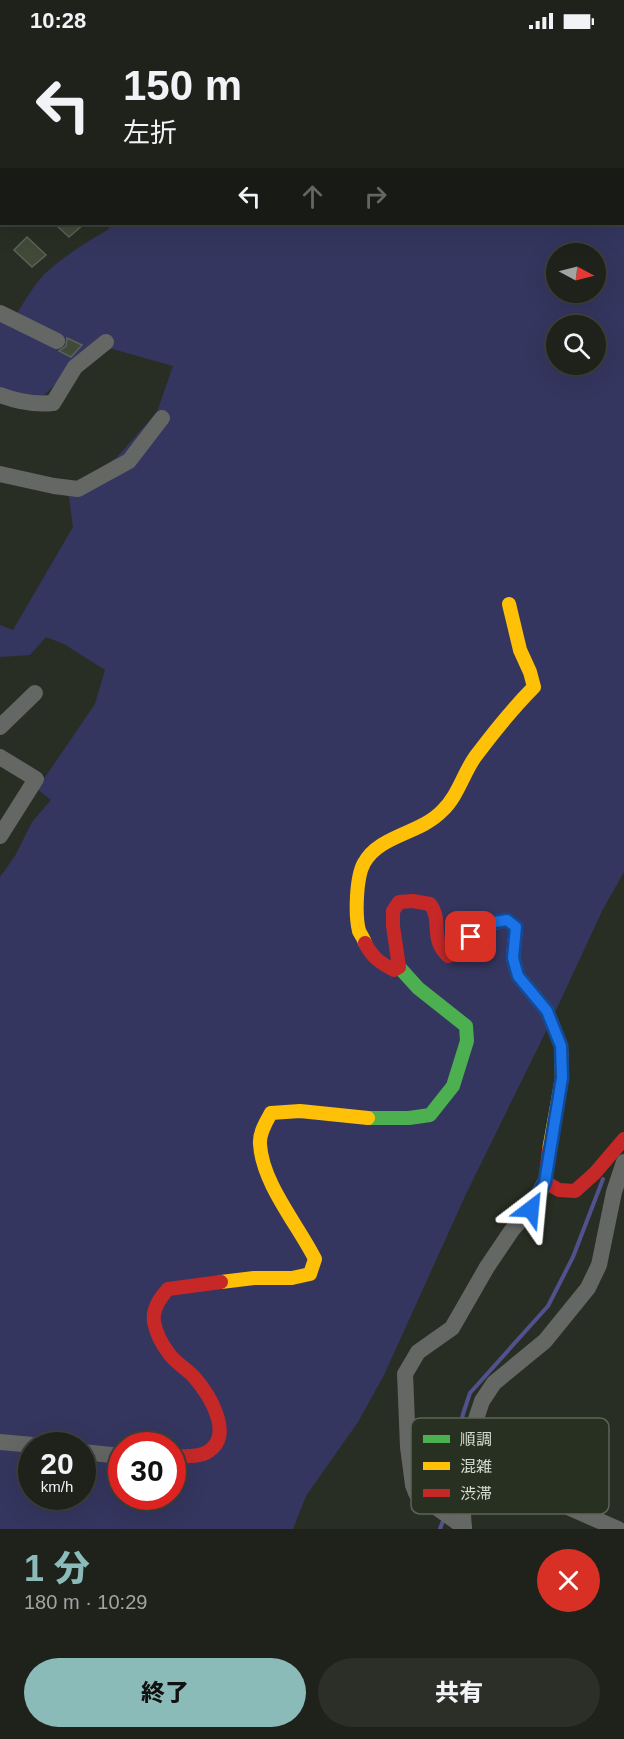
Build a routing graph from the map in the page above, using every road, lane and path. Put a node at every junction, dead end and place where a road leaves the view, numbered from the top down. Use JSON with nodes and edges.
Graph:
{"nodes":[{"id":1,"x":0,"y":313,"type":"edge"},
{"id":2,"x":57,"y":341,"type":"dead end"},
{"id":3,"x":106,"y":342,"type":"dead end"},
{"id":4,"x":0,"y":395,"type":"edge"},
{"id":5,"x":162,"y":418,"type":"dead end"},
{"id":6,"x":0,"y":474,"type":"edge"},
{"id":7,"x":509,"y":604,"type":"dead end"},
{"id":8,"x":35,"y":693,"type":"dead end"},
{"id":9,"x":0,"y":727,"type":"edge"},
{"id":10,"x":0,"y":757,"type":"edge"},
{"id":11,"x":0,"y":836,"type":"edge"},
{"id":12,"x":399,"y":967,"type":"junction"},
{"id":13,"x":624,"y":1139,"type":"edge"},
{"id":14,"x":624,"y":1162,"type":"edge"},
{"id":15,"x":545,"y":1182,"type":"junction"},
{"id":16,"x":476,"y":1418,"type":"edge"},
{"id":17,"x":0,"y":1442,"type":"edge"},
{"id":18,"x":18,"y":1444,"type":"edge"},
{"id":19,"x":186,"y":1455,"type":"edge"},
{"id":20,"x":411,"y":1470,"type":"edge"},
{"id":21,"x":445,"y":1514,"type":"edge"},
{"id":22,"x":584,"y":1514,"type":"edge"},
{"id":23,"x":464,"y":1528,"type":"edge"},
{"id":24,"x":618,"y":1529,"type":"edge"}],
"edges":[{"from":1,"to":2,"type":"street"},
{"from":3,"to":4,"type":"street"},
{"from":5,"to":6,"type":"street"},
{"from":7,"to":12,"type":"street"},
{"from":8,"to":9,"type":"street"},
{"from":10,"to":11,"type":"street"},
{"from":12,"to":15,"type":"street"},
{"from":12,"to":19,"type":"street"},
{"from":13,"to":15,"type":"street"},
{"from":14,"to":16,"type":"street"},
{"from":15,"to":20,"type":"street"},
{"from":17,"to":18,"type":"street"},
{"from":21,"to":23,"type":"street"},
{"from":22,"to":24,"type":"street"}]}
